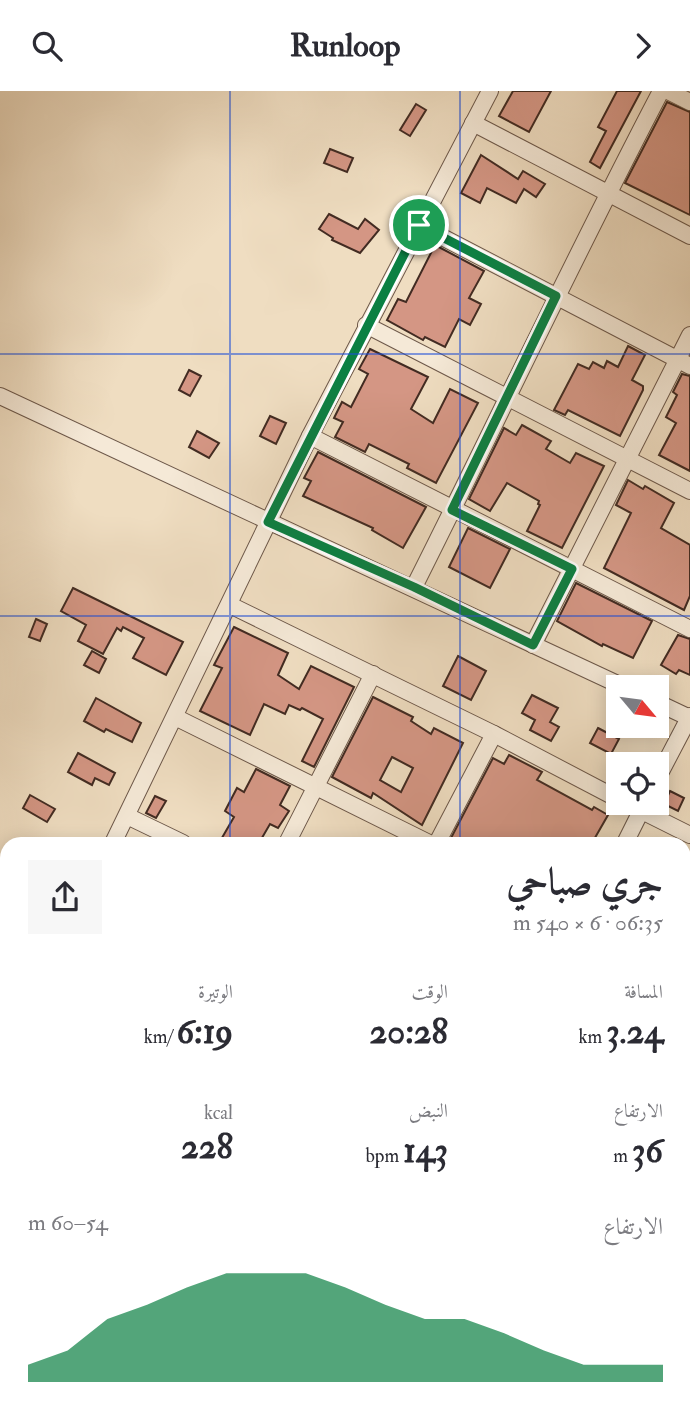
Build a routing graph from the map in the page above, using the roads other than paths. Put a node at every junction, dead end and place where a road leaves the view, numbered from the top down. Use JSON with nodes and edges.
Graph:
{"nodes":[{"id":1,"x":489,"y":91,"type":"edge"},
{"id":2,"x":661,"y":91,"type":"edge"},
{"id":3,"x":668,"y":91,"type":"edge"},
{"id":4,"x":690,"y":102,"type":"edge"},
{"id":5,"x":472,"y":123,"type":"junction"},
{"id":6,"x":607,"y":193,"type":"junction"},
{"id":7,"x":419,"y":225,"type":"junction"},
{"id":8,"x":690,"y":236,"type":"edge"},
{"id":9,"x":556,"y":296,"type":"junction"},
{"id":10,"x":366,"y":325,"type":"junction"},
{"id":11,"x":690,"y":335,"type":"edge"},
{"id":12,"x":684,"y":363,"type":"edge"},
{"id":13,"x":0,"y":396,"type":"edge"},
{"id":14,"x":508,"y":399,"type":"junction"},
{"id":15,"x":310,"y":436,"type":"junction"},
{"id":16,"x":628,"y":459,"type":"junction"},
{"id":17,"x":690,"y":491,"type":"edge"},
{"id":18,"x":452,"y":510,"type":"junction"},
{"id":19,"x":268,"y":522,"type":"junction"},
{"id":20,"x":572,"y":569,"type":"junction"},
{"id":21,"x":414,"y":587,"type":"junction"},
{"id":22,"x":230,"y":605,"type":"junction"},
{"id":23,"x":690,"y":629,"type":"edge"},
{"id":24,"x":533,"y":645,"type":"junction"},
{"id":25,"x":373,"y":674,"type":"junction"},
{"id":26,"x":606,"y":679,"type":"edge"},
{"id":27,"x":669,"y":708,"type":"edge"},
{"id":28,"x":175,"y":717,"type":"junction"},
{"id":29,"x":690,"y":717,"type":"edge"},
{"id":30,"x":494,"y":734,"type":"junction"},
{"id":31,"x":669,"y":757,"type":"edge"},
{"id":32,"x":316,"y":789,"type":"junction"},
{"id":33,"x":606,"y":793,"type":"edge"},
{"id":34,"x":634,"y":815,"type":"edge"},
{"id":35,"x":653,"y":815,"type":"edge"},
{"id":36,"x":127,"y":816,"type":"junction"},
{"id":37,"x":690,"y":835,"type":"edge"},
{"id":38,"x":116,"y":837,"type":"edge"},
{"id":39,"x":171,"y":837,"type":"edge"},
{"id":40,"x":290,"y":837,"type":"edge"},
{"id":41,"x":416,"y":837,"type":"edge"},
{"id":42,"x":440,"y":837,"type":"edge"},
{"id":43,"x":627,"y":837,"type":"edge"}],
"edges":[{"from":1,"to":5,"type":"street"},
{"from":2,"to":6,"type":"street"},
{"from":3,"to":4,"type":"street"},
{"from":5,"to":6,"type":"street"},
{"from":5,"to":7,"type":"street"},
{"from":6,"to":8,"type":"street"},
{"from":6,"to":9,"type":"street"},
{"from":7,"to":9,"type":"street"},
{"from":7,"to":10,"type":"street"},
{"from":9,"to":12,"type":"street"},
{"from":9,"to":14,"type":"street"},
{"from":10,"to":14,"type":"street"},
{"from":10,"to":15,"type":"street"},
{"from":11,"to":12,"type":"street"},
{"from":12,"to":16,"type":"street"},
{"from":13,"to":19,"type":"street"},
{"from":14,"to":16,"type":"street"},
{"from":14,"to":18,"type":"street"},
{"from":15,"to":18,"type":"street"},
{"from":15,"to":19,"type":"street"},
{"from":16,"to":17,"type":"street"},
{"from":16,"to":20,"type":"street"},
{"from":18,"to":20,"type":"street"},
{"from":18,"to":21,"type":"street"},
{"from":19,"to":21,"type":"street"},
{"from":19,"to":22,"type":"street"},
{"from":20,"to":23,"type":"street"},
{"from":20,"to":24,"type":"street"},
{"from":21,"to":24,"type":"street"},
{"from":22,"to":25,"type":"street"},
{"from":22,"to":28,"type":"street"},
{"from":24,"to":26,"type":"street"},
{"from":25,"to":30,"type":"street"},
{"from":25,"to":32,"type":"street"},
{"from":27,"to":29,"type":"street"},
{"from":28,"to":32,"type":"street"},
{"from":28,"to":36,"type":"street"},
{"from":29,"to":31,"type":"street"},
{"from":30,"to":33,"type":"street"},
{"from":30,"to":42,"type":"street"},
{"from":32,"to":40,"type":"street"},
{"from":32,"to":41,"type":"street"},
{"from":34,"to":43,"type":"street"},
{"from":35,"to":37,"type":"street"},
{"from":36,"to":38,"type":"street"},
{"from":36,"to":39,"type":"street"}]}
